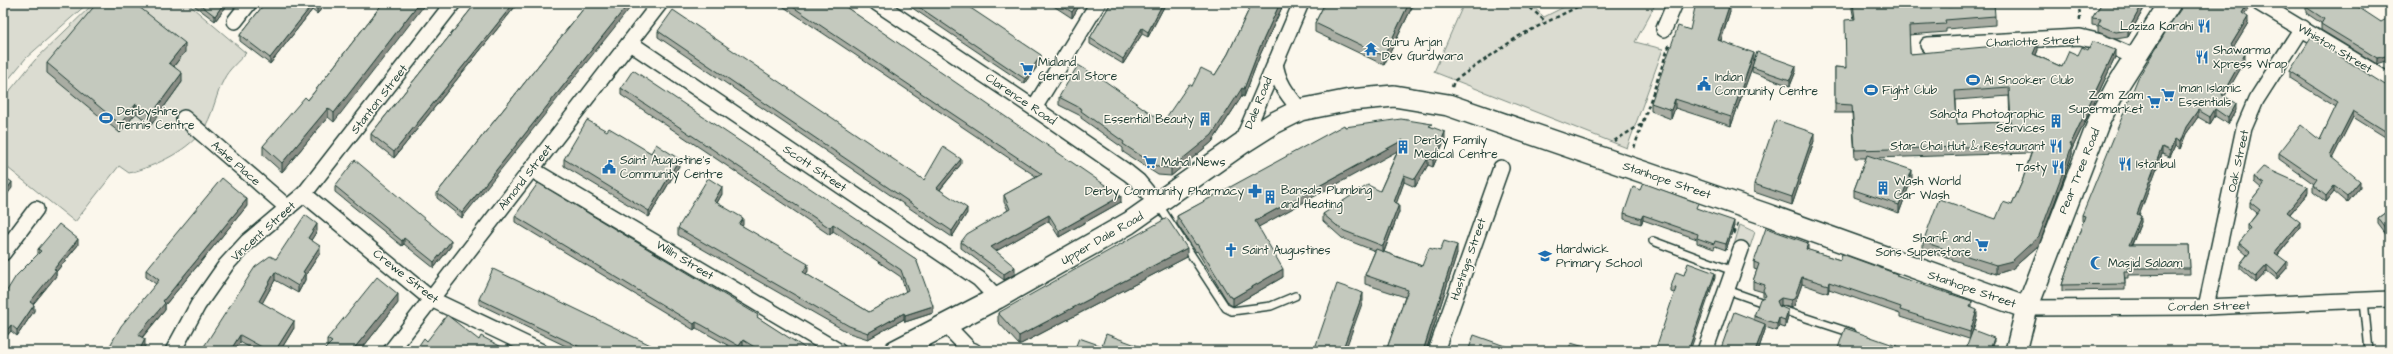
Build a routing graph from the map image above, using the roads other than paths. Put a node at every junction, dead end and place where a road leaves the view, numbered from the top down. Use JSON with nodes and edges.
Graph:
{"nodes":[{"id":1,"x":249,"y":3,"type":"edge"},
{"id":2,"x":453,"y":3,"type":"edge"},
{"id":3,"x":660,"y":3,"type":"edge"},
{"id":4,"x":877,"y":3,"type":"edge"},
{"id":5,"x":1098,"y":3,"type":"edge"},
{"id":6,"x":1301,"y":3,"type":"edge"},
{"id":7,"x":1675,"y":3,"type":"edge"},
{"id":8,"x":2170,"y":3,"type":"edge"},
{"id":9,"x":2259,"y":3,"type":"edge"},
{"id":10,"x":235,"y":21,"type":"dead end"},
{"id":11,"x":2302,"y":28,"type":"junction"},
{"id":12,"x":1664,"y":29,"type":"road end"},
{"id":13,"x":630,"y":43,"type":"junction"},
{"id":14,"x":1928,"y":45,"type":"dead end"},
{"id":15,"x":2135,"y":57,"type":"junction"},
{"id":16,"x":1275,"y":62,"type":"junction"},
{"id":17,"x":2389,"y":81,"type":"edge"},
{"id":18,"x":1034,"y":108,"type":"junction"},
{"id":19,"x":1300,"y":110,"type":"junction"},
{"id":20,"x":184,"y":118,"type":"dead end"},
{"id":21,"x":1241,"y":144,"type":"junction"},
{"id":22,"x":1500,"y":168,"type":"dead end"},
{"id":23,"x":531,"y":170,"type":"junction"},
{"id":24,"x":304,"y":194,"type":"junction"},
{"id":25,"x":1157,"y":204,"type":"junction"},
{"id":26,"x":288,"y":208,"type":"junction"},
{"id":27,"x":36,"y":209,"type":"dead end"},
{"id":28,"x":1653,"y":241,"type":"dead end"},
{"id":29,"x":1741,"y":249,"type":"dead end"},
{"id":30,"x":3,"y":253,"type":"edge"},
{"id":31,"x":1733,"y":271,"type":"junction"},
{"id":32,"x":1727,"y":290,"type":"junction"},
{"id":33,"x":1295,"y":296,"type":"dead end"},
{"id":34,"x":997,"y":298,"type":"junction"},
{"id":35,"x":431,"y":299,"type":"junction"},
{"id":36,"x":2390,"y":299,"type":"edge"},
{"id":37,"x":2364,"y":300,"type":"junction"},
{"id":38,"x":1761,"y":302,"type":"edge"},
{"id":39,"x":2206,"y":307,"type":"junction"},
{"id":40,"x":2027,"y":308,"type":"junction"},
{"id":41,"x":1782,"y":310,"type":"edge"},
{"id":42,"x":946,"y":325,"type":"junction"},
{"id":43,"x":1861,"y":337,"type":"edge"},
{"id":44,"x":173,"y":351,"type":"edge"},
{"id":45,"x":391,"y":351,"type":"edge"},
{"id":46,"x":540,"y":351,"type":"edge"},
{"id":47,"x":838,"y":351,"type":"edge"},
{"id":48,"x":895,"y":351,"type":"edge"},
{"id":49,"x":974,"y":351,"type":"edge"},
{"id":50,"x":1436,"y":351,"type":"edge"},
{"id":51,"x":1705,"y":351,"type":"edge"},
{"id":52,"x":2016,"y":351,"type":"edge"},
{"id":53,"x":2369,"y":351,"type":"edge"}],
"edges":[{"from":1,"to":10,"type":"street"},
{"from":2,"to":24,"type":"street","name":"Stanton Street"},
{"from":3,"to":13,"type":"street","name":"Almond Street"},
{"from":4,"to":18,"type":"street","name":"Clarence Road"},
{"from":5,"to":18,"type":"street"},
{"from":6,"to":16,"type":"street","name":"Dale Road"},
{"from":7,"to":12,"type":"street"},
{"from":8,"to":15,"type":"street","name":"Pear Tree Road"},
{"from":9,"to":11,"type":"street","name":"Whiston Street"},
{"from":11,"to":17,"type":"street","name":"Whiston Street"},
{"from":11,"to":39,"type":"street","name":"Oak Street"},
{"from":13,"to":23,"type":"street","name":"Almond Street"},
{"from":13,"to":34,"type":"street","name":"Scott Street"},
{"from":14,"to":15,"type":"street","name":"Charlotte Street"},
{"from":15,"to":40,"type":"street","name":"Pear Tree Road"},
{"from":16,"to":19,"type":"street","name":"Dale Road"},
{"from":16,"to":21,"type":"street","name":"Dale Road"},
{"from":18,"to":25,"type":"street","name":"Clarence Road"},
{"from":19,"to":21,"type":"street","name":"Upper Dale Road"},
{"from":19,"to":40,"type":"street","name":"Stanhope Street"},
{"from":20,"to":26,"type":"street","name":"Ashe Place"},
{"from":21,"to":25,"type":"street","name":"Upper Dale Road"},
{"from":22,"to":50,"type":"street","name":"Hastings Street"},
{"from":23,"to":35,"type":"street","name":"Almond Street"},
{"from":23,"to":47,"type":"street","name":"Willn Street"},
{"from":24,"to":26,"type":"street","name":"Vincent Street"},
{"from":24,"to":35,"type":"street","name":"Crewe Street"},
{"from":25,"to":33,"type":"lane"},
{"from":25,"to":34,"type":"street","name":"Upper Dale Road"},
{"from":26,"to":44,"type":"street","name":"Vincent Street"},
{"from":27,"to":30,"type":"street"},
{"from":28,"to":31,"type":"lane"},
{"from":29,"to":31,"type":"street"},
{"from":31,"to":32,"type":"street"},
{"from":32,"to":38,"type":"lane"},
{"from":32,"to":51,"type":"street"},
{"from":34,"to":42,"type":"street","name":"Upper Dale Road"},
{"from":35,"to":45,"type":"street","name":"Almond Street"},
{"from":35,"to":46,"type":"street","name":"Crewe Street"},
{"from":36,"to":37,"type":"street","name":"Corden Street"},
{"from":37,"to":39,"type":"street","name":"Corden Street"},
{"from":37,"to":53,"type":"lane"},
{"from":39,"to":40,"type":"street","name":"Corden Street"},
{"from":40,"to":52,"type":"street","name":"Pear Tree Road"},
{"from":41,"to":43,"type":"lane"},
{"from":42,"to":48,"type":"street","name":"Upper Dale Road"},
{"from":42,"to":49,"type":"street"}]}
